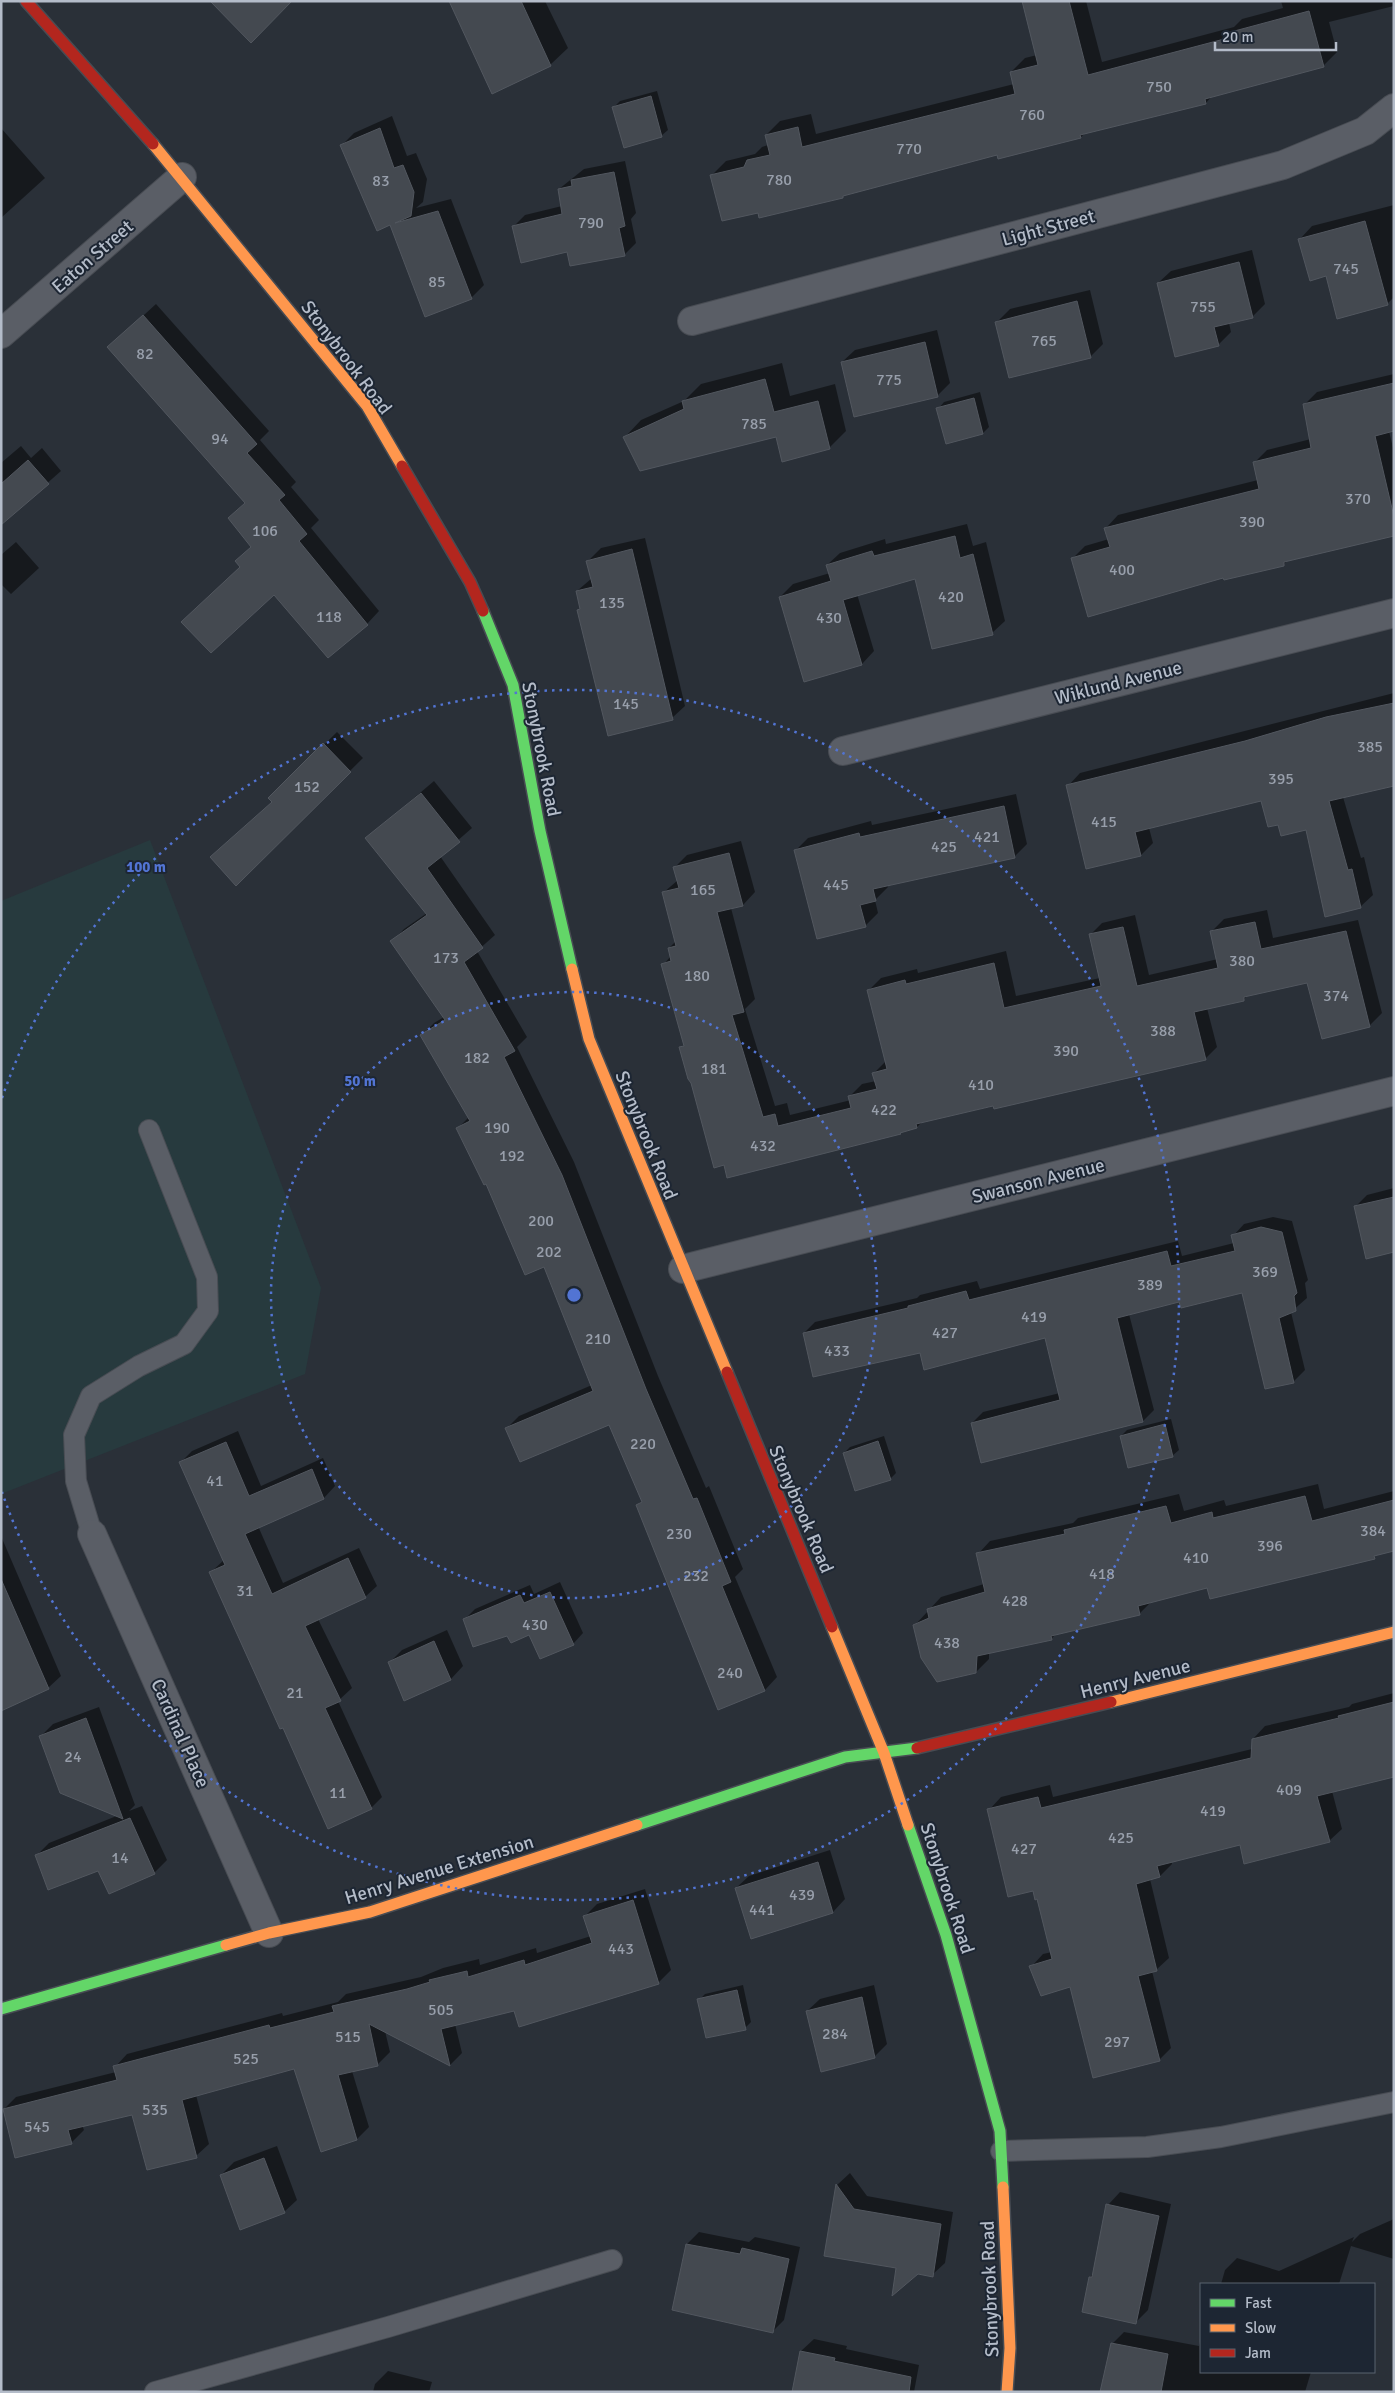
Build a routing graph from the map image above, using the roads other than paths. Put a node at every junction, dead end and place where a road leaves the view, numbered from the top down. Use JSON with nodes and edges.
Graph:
{"nodes":[{"id":1,"x":26,"y":1,"type":"edge"},
{"id":2,"x":1394,"y":108,"type":"edge"},
{"id":3,"x":182,"y":177,"type":"junction"},
{"id":4,"x":692,"y":321,"type":"dead end"},
{"id":5,"x":1,"y":334,"type":"edge"},
{"id":6,"x":1394,"y":612,"type":"edge"},
{"id":7,"x":843,"y":750,"type":"dead end"},
{"id":8,"x":1394,"y":1091,"type":"edge"},
{"id":9,"x":149,"y":1130,"type":"dead end"},
{"id":10,"x":683,"y":1269,"type":"junction"},
{"id":11,"x":92,"y":1534,"type":"joint"},
{"id":12,"x":1394,"y":1632,"type":"edge"},
{"id":13,"x":884,"y":1753,"type":"junction"},
{"id":14,"x":269,"y":1933,"type":"junction"},
{"id":15,"x":1,"y":2009,"type":"edge"},
{"id":16,"x":1394,"y":2102,"type":"edge"},
{"id":17,"x":1001,"y":2151,"type":"junction"},
{"id":18,"x":612,"y":2260,"type":"dead end"},
{"id":19,"x":155,"y":2392,"type":"edge"},
{"id":20,"x":1007,"y":2392,"type":"edge"}],
"edges":[{"from":1,"to":3,"type":"street","name":"Stonybrook Road"},
{"from":2,"to":4,"type":"street","name":"Light Street"},
{"from":3,"to":5,"type":"street","name":"Eaton Street"},
{"from":3,"to":10,"type":"street","name":"Stonybrook Road"},
{"from":6,"to":7,"type":"street","name":"Wiklund Avenue"},
{"from":8,"to":10,"type":"street","name":"Swanson Avenue"},
{"from":9,"to":11,"type":"lane"},
{"from":10,"to":13,"type":"street","name":"Stonybrook Road"},
{"from":11,"to":14,"type":"street","name":"Cardinal Place"},
{"from":12,"to":13,"type":"street","name":"Henry Avenue"},
{"from":13,"to":14,"type":"street","name":"Henry Avenue Extension"},
{"from":13,"to":17,"type":"street","name":"Stonybrook Road"},
{"from":14,"to":15,"type":"street","name":"Henry Avenue Extension"},
{"from":16,"to":17,"type":"lane"},
{"from":17,"to":20,"type":"street","name":"Stonybrook Road"},
{"from":18,"to":19,"type":"lane"}]}
